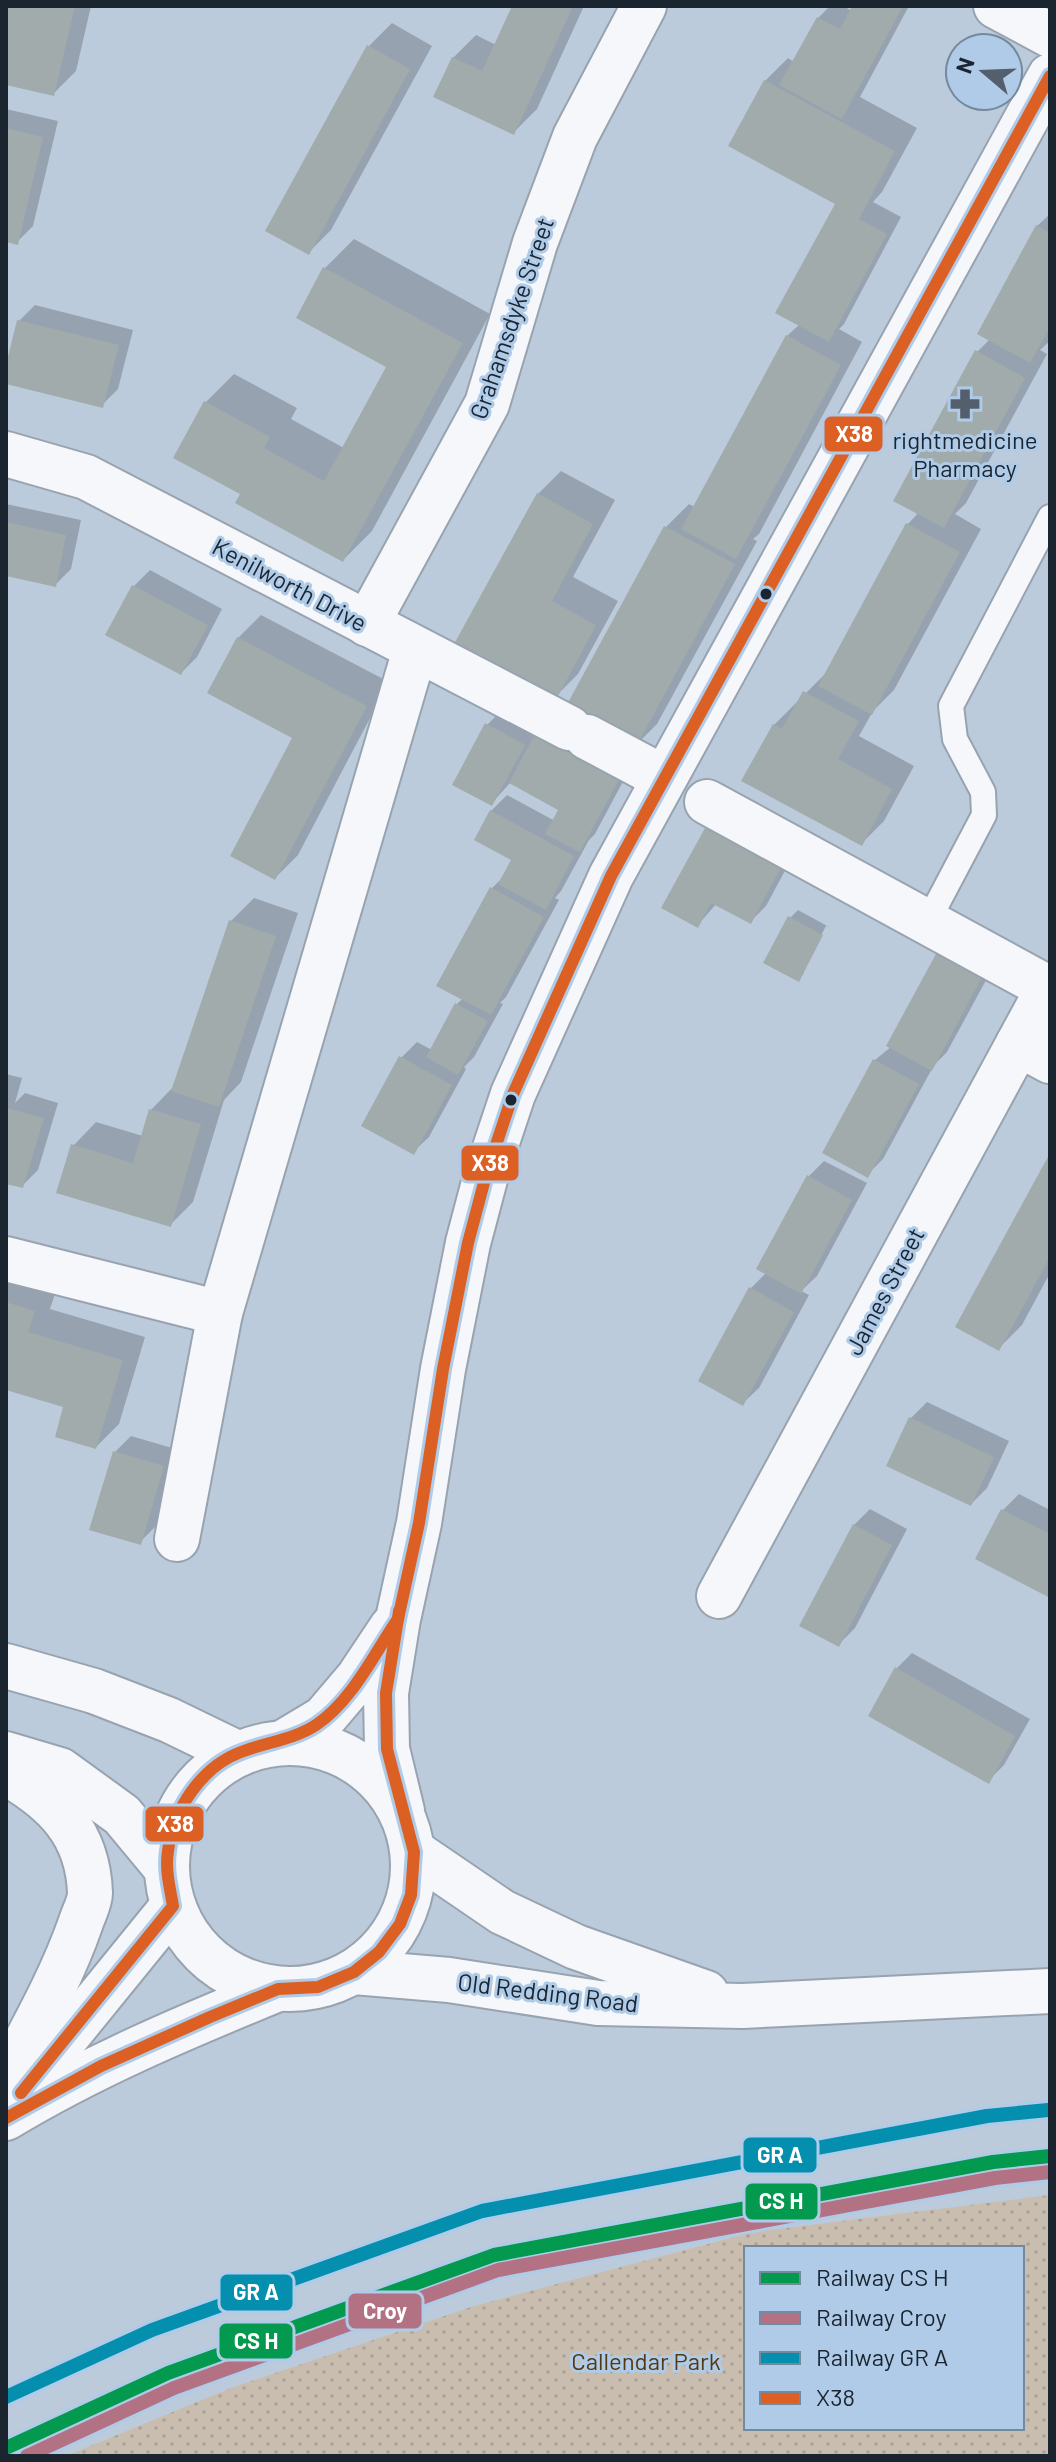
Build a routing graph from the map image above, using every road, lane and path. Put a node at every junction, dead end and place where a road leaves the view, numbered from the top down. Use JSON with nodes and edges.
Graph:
{"nodes":[{"id":1,"x":644,"y":6,"type":"edge"},
{"id":2,"x":996,"y":6,"type":"edge"},
{"id":3,"x":1050,"y":35,"type":"edge"},
{"id":4,"x":1050,"y":76,"type":"edge"},
{"id":5,"x":6,"y":454,"type":"edge"},
{"id":6,"x":1050,"y":517,"type":"edge"},
{"id":7,"x":367,"y":624,"type":"junction"},
{"id":8,"x":415,"y":650,"type":"junction"},
{"id":9,"x":664,"y":778,"type":"junction"},
{"id":10,"x":707,"y":802,"type":"dead end"},
{"id":11,"x":927,"y":923,"type":"junction"},
{"id":12,"x":1049,"y":986,"type":"edge"},
{"id":13,"x":1034,"y":1053,"type":"edge"},
{"id":14,"x":6,"y":1259,"type":"edge"},
{"id":15,"x":220,"y":1313,"type":"junction"},
{"id":16,"x":177,"y":1539,"type":"dead end"},
{"id":17,"x":719,"y":1596,"type":"dead end"},
{"id":18,"x":398,"y":1619,"type":"junction"},
{"id":19,"x":6,"y":1666,"type":"edge"},
{"id":20,"x":284,"y":1742,"type":"junction"},
{"id":21,"x":237,"y":1753,"type":"junction"},
{"id":22,"x":24,"y":1770,"type":"edge"},
{"id":23,"x":402,"y":1811,"type":"junction"},
{"id":24,"x":414,"y":1852,"type":"junction"},
{"id":25,"x":170,"y":1887,"type":"junction"},
{"id":26,"x":354,"y":1972,"type":"junction"},
{"id":27,"x":278,"y":1989,"type":"junction"},
{"id":28,"x":1050,"y":1991,"type":"edge"},
{"id":29,"x":742,"y":2006,"type":"junction"},
{"id":30,"x":6,"y":2079,"type":"edge"},
{"id":31,"x":6,"y":2111,"type":"edge"},
{"id":32,"x":6,"y":2118,"type":"edge"}],
"edges":[{"from":1,"to":7,"type":"main road","name":"Grahamsdyke Street"},
{"from":2,"to":3,"type":"main road"},
{"from":4,"to":9,"type":"main road"},
{"from":5,"to":7,"type":"main road","name":"Kenilworth Drive"},
{"from":6,"to":11,"type":"lane"},
{"from":7,"to":8,"type":"main road","name":"Kenilworth Drive"},
{"from":8,"to":9,"type":"main road","name":"Kenilworth Drive"},
{"from":8,"to":15,"type":"main road"},
{"from":9,"to":18,"type":"main road"},
{"from":10,"to":11,"type":"main road"},
{"from":11,"to":12,"type":"main road"},
{"from":12,"to":13,"type":"main road","name":"James Street"},
{"from":13,"to":17,"type":"main road","name":"James Street"},
{"from":14,"to":15,"type":"main road"},
{"from":15,"to":16,"type":"main road"},
{"from":18,"to":20,"type":"main road"},
{"from":18,"to":23,"type":"main road"},
{"from":19,"to":21,"type":"main road"},
{"from":20,"to":21,"type":"main road"},
{"from":20,"to":23,"type":"main road"},
{"from":21,"to":25,"type":"main road"},
{"from":22,"to":25,"type":"main road"},
{"from":22,"to":30,"type":"main road"},
{"from":23,"to":24,"type":"main road"},
{"from":24,"to":26,"type":"main road"},
{"from":24,"to":29,"type":"main road","name":"Old Redding Road"},
{"from":25,"to":27,"type":"main road"},
{"from":25,"to":31,"type":"main road"},
{"from":26,"to":27,"type":"main road"},
{"from":26,"to":29,"type":"main road","name":"Old Redding Road"},
{"from":27,"to":32,"type":"main road"},
{"from":28,"to":29,"type":"main road","name":"Old Redding Road"}]}
